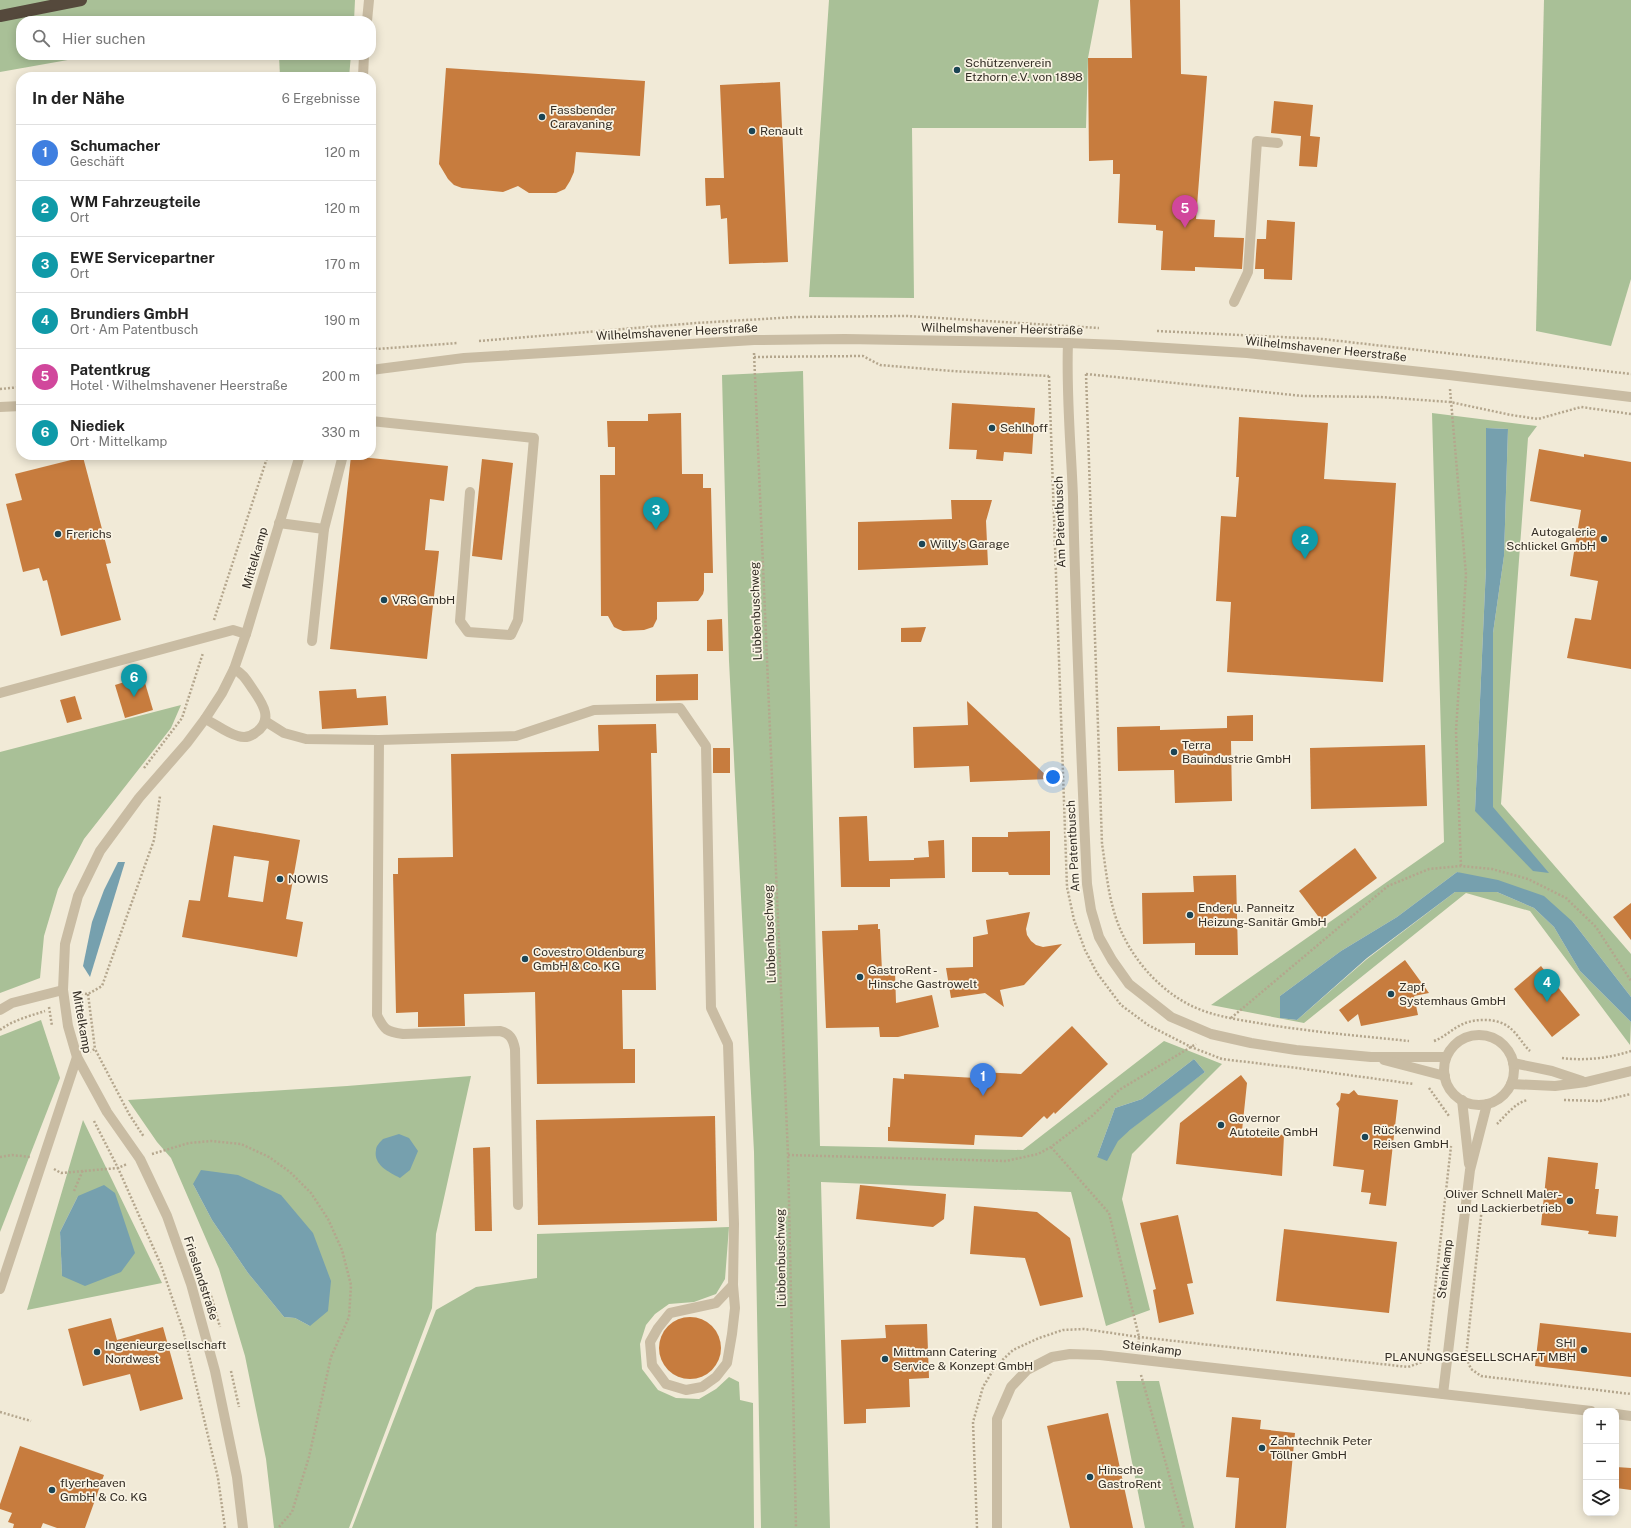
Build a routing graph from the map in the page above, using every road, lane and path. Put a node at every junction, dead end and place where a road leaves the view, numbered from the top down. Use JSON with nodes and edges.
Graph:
{"nodes":[{"id":1,"x":81,"y":0,"type":"edge"},
{"id":2,"x":369,"y":0,"type":"edge"},
{"id":3,"x":0,"y":16,"type":"edge"},
{"id":4,"x":367,"y":16,"type":"edge"},
{"id":5,"x":364,"y":60,"type":"edge"},
{"id":6,"x":363,"y":72,"type":"edge"},
{"id":7,"x":1278,"y":143,"type":"dead end"},
{"id":8,"x":1234,"y":302,"type":"dead end"},
{"id":9,"x":754,"y":340,"type":"junction"},
{"id":10,"x":1068,"y":343,"type":"junction"},
{"id":11,"x":754,"y":357,"type":"junction"},
{"id":12,"x":376,"y":369,"type":"edge"},
{"id":13,"x":1086,"y":374,"type":"junction"},
{"id":14,"x":1449,"y":375,"type":"junction"},
{"id":15,"x":1067,"y":376,"type":"junction"},
{"id":16,"x":16,"y":387,"type":"edge"},
{"id":17,"x":0,"y":389,"type":"edge"},
{"id":18,"x":1631,"y":397,"type":"edge"},
{"id":19,"x":1450,"y":402,"type":"junction"},
{"id":20,"x":16,"y":406,"type":"edge"},
{"id":21,"x":0,"y":408,"type":"edge"},
{"id":22,"x":1631,"y":414,"type":"edge"},
{"id":23,"x":376,"y":422,"type":"edge"},
{"id":24,"x":266,"y":460,"type":"edge"},
{"id":25,"x":298,"y":460,"type":"edge"},
{"id":26,"x":341,"y":460,"type":"edge"},
{"id":27,"x":470,"y":492,"type":"dead end"},
{"id":28,"x":279,"y":523,"type":"junction"},
{"id":29,"x":324,"y":529,"type":"junction"},
{"id":30,"x":246,"y":634,"type":"junction"},
{"id":31,"x":208,"y":636,"type":"junction"},
{"id":32,"x":312,"y":641,"type":"dead end"},
{"id":33,"x":234,"y":669,"type":"junction"},
{"id":34,"x":0,"y":693,"type":"edge"},
{"id":35,"x":206,"y":719,"type":"junction"},
{"id":36,"x":265,"y":721,"type":"junction"},
{"id":37,"x":379,"y":740,"type":"junction"},
{"id":38,"x":143,"y":769,"type":"dead end"},
{"id":39,"x":154,"y":780,"type":"junction"},
{"id":40,"x":1461,"y":866,"type":"junction"},
{"id":41,"x":1631,"y":981,"type":"edge"},
{"id":42,"x":63,"y":990,"type":"junction"},
{"id":43,"x":48,"y":994,"type":"junction"},
{"id":44,"x":88,"y":994,"type":"junction"},
{"id":45,"x":0,"y":1010,"type":"edge"},
{"id":46,"x":49,"y":1010,"type":"junction"},
{"id":47,"x":1230,"y":1018,"type":"junction"},
{"id":48,"x":53,"y":1028,"type":"dead end"},
{"id":49,"x":0,"y":1030,"type":"edge"},
{"id":50,"x":1211,"y":1034,"type":"junction"},
{"id":51,"x":1410,"y":1041,"type":"dead end"},
{"id":52,"x":1429,"y":1041,"type":"dead end"},
{"id":53,"x":95,"y":1049,"type":"dead end"},
{"id":54,"x":1631,"y":1051,"type":"edge"},
{"id":55,"x":1534,"y":1053,"type":"dead end"},
{"id":56,"x":78,"y":1057,"type":"junction"},
{"id":57,"x":1371,"y":1057,"type":"junction"},
{"id":58,"x":1446,"y":1057,"type":"junction"},
{"id":59,"x":1559,"y":1058,"type":"dead end"},
{"id":60,"x":1513,"y":1063,"type":"junction"},
{"id":61,"x":1631,"y":1072,"type":"edge"},
{"id":62,"x":1445,"y":1076,"type":"junction"},
{"id":63,"x":1586,"y":1082,"type":"junction"},
{"id":64,"x":1511,"y":1084,"type":"junction"},
{"id":65,"x":1631,"y":1094,"type":"edge"},
{"id":66,"x":1462,"y":1100,"type":"junction"},
{"id":67,"x":1531,"y":1100,"type":"dead end"},
{"id":68,"x":1560,"y":1100,"type":"dead end"},
{"id":69,"x":1487,"y":1104,"type":"junction"},
{"id":70,"x":93,"y":1118,"type":"dead end"},
{"id":71,"x":1495,"y":1126,"type":"dead end"},
{"id":72,"x":1051,"y":1147,"type":"junction"},
{"id":73,"x":788,"y":1155,"type":"junction"},
{"id":74,"x":0,"y":1157,"type":"edge"},
{"id":75,"x":140,"y":1159,"type":"junction"},
{"id":76,"x":42,"y":1161,"type":"junction"},
{"id":77,"x":118,"y":1168,"type":"junction"},
{"id":78,"x":83,"y":1170,"type":"junction"},
{"id":79,"x":1470,"y":1170,"type":"junction"},
{"id":80,"x":74,"y":1191,"type":"dead end"},
{"id":81,"x":1483,"y":1199,"type":"dead end"},
{"id":82,"x":518,"y":1206,"type":"dead end"},
{"id":83,"x":733,"y":1285,"type":"junction"},
{"id":84,"x":0,"y":1289,"type":"edge"},
{"id":85,"x":1137,"y":1359,"type":"junction"},
{"id":86,"x":1134,"y":1373,"type":"dead end"},
{"id":87,"x":1141,"y":1374,"type":"junction"},
{"id":88,"x":1149,"y":1375,"type":"dead end"},
{"id":89,"x":1443,"y":1394,"type":"junction"},
{"id":90,"x":1631,"y":1394,"type":"edge"},
{"id":91,"x":1583,"y":1410,"type":"edge"},
{"id":92,"x":0,"y":1412,"type":"edge"},
{"id":93,"x":975,"y":1413,"type":"dead end"},
{"id":94,"x":1619,"y":1414,"type":"edge"},
{"id":95,"x":1631,"y":1416,"type":"edge"},
{"id":96,"x":30,"y":1422,"type":"dead end"},
{"id":97,"x":225,"y":1528,"type":"edge"},
{"id":98,"x":243,"y":1528,"type":"edge"},
{"id":99,"x":278,"y":1528,"type":"edge"},
{"id":100,"x":796,"y":1528,"type":"edge"},
{"id":101,"x":976,"y":1528,"type":"edge"},
{"id":102,"x":998,"y":1528,"type":"edge"},
{"id":103,"x":1184,"y":1528,"type":"edge"}],
"edges":[{"from":1,"to":3,"type":"highway"},
{"from":2,"to":4,"type":"street"},
{"from":5,"to":6,"type":"street"},
{"from":7,"to":8,"type":"street"},
{"from":9,"to":10,"type":"street","name":"Wilhelmshavener Heerstraße"},
{"from":9,"to":11,"type":"path","name":"Lübbenbuschweg"},
{"from":9,"to":12,"type":"street","name":"Wilhelmshavener Heerstraße"},
{"from":10,"to":14,"type":"street","name":"Wilhelmshavener Heerstraße"},
{"from":10,"to":15,"type":"street","name":"Am Patentbusch"},
{"from":11,"to":15,"type":"path"},
{"from":11,"to":73,"type":"path","name":"Lübbenbuschweg"},
{"from":13,"to":15,"type":"path"},
{"from":13,"to":19,"type":"path"},
{"from":13,"to":47,"type":"path"},
{"from":14,"to":18,"type":"street","name":"Wilhelmshavener Heerstraße"},
{"from":14,"to":19,"type":"path"},
{"from":15,"to":50,"type":"street","name":"Am Patentbusch"},
{"from":16,"to":17,"type":"path"},
{"from":19,"to":22,"type":"path"},
{"from":19,"to":40,"type":"path"},
{"from":20,"to":21,"type":"street"},
{"from":23,"to":27,"type":"street"},
{"from":24,"to":31,"type":"path"},
{"from":25,"to":28,"type":"street","name":"Mittelkamp"},
{"from":26,"to":29,"type":"street"},
{"from":28,"to":29,"type":"street"},
{"from":28,"to":30,"type":"street","name":"Mittelkamp"},
{"from":29,"to":32,"type":"street"},
{"from":30,"to":31,"type":"street"},
{"from":30,"to":33,"type":"street","name":"Mittelkamp"},
{"from":31,"to":34,"type":"street"},
{"from":31,"to":38,"type":"path"},
{"from":33,"to":35,"type":"street","name":"Mittelkamp"},
{"from":33,"to":36,"type":"street"},
{"from":35,"to":36,"type":"street"},
{"from":35,"to":39,"type":"street","name":"Mittelkamp"},
{"from":36,"to":37,"type":"street"},
{"from":37,"to":82,"type":"street"},
{"from":37,"to":83,"type":"street"},
{"from":39,"to":42,"type":"street","name":"Mittelkamp"},
{"from":39,"to":44,"type":"path"},
{"from":40,"to":41,"type":"path"},
{"from":40,"to":47,"type":"path"},
{"from":42,"to":43,"type":"street"},
{"from":42,"to":44,"type":"path"},
{"from":42,"to":56,"type":"street","name":"Mittelkamp"},
{"from":43,"to":45,"type":"street"},
{"from":43,"to":46,"type":"path"},
{"from":44,"to":53,"type":"path"},
{"from":46,"to":48,"type":"path"},
{"from":46,"to":49,"type":"path"},
{"from":47,"to":50,"type":"path"},
{"from":47,"to":51,"type":"path"},
{"from":50,"to":57,"type":"street","name":"Am Patentbusch"},
{"from":50,"to":72,"type":"path"},
{"from":52,"to":55,"type":"path"},
{"from":54,"to":59,"type":"path"},
{"from":56,"to":75,"type":"street","name":"Frieslandstraße"},
{"from":56,"to":76,"type":"street","name":"Mittelkamp"},
{"from":57,"to":58,"type":"street","name":"Am Patentbusch"},
{"from":57,"to":62,"type":"street","name":"Am Patentbusch"},
{"from":58,"to":60,"type":"street"},
{"from":58,"to":62,"type":"street"},
{"from":60,"to":63,"type":"street"},
{"from":60,"to":64,"type":"street"},
{"from":61,"to":63,"type":"street"},
{"from":62,"to":66,"type":"street"},
{"from":63,"to":64,"type":"street"},
{"from":64,"to":69,"type":"street"},
{"from":65,"to":68,"type":"path"},
{"from":66,"to":69,"type":"street"},
{"from":66,"to":79,"type":"street","name":"Steinkamp"},
{"from":67,"to":71,"type":"path"},
{"from":69,"to":79,"type":"street","name":"Steinkamp"},
{"from":70,"to":77,"type":"path"},
{"from":72,"to":73,"type":"path"},
{"from":72,"to":85,"type":"path"},
{"from":73,"to":100,"type":"path","name":"Lübbenbuschweg"},
{"from":74,"to":76,"type":"path"},
{"from":75,"to":77,"type":"path"},
{"from":75,"to":98,"type":"street","name":"Frieslandstraße"},
{"from":75,"to":99,"type":"path"},
{"from":76,"to":78,"type":"path"},
{"from":76,"to":84,"type":"street","name":"Mittelkamp"},
{"from":77,"to":78,"type":"path"},
{"from":77,"to":97,"type":"path"},
{"from":78,"to":80,"type":"path"},
{"from":79,"to":89,"type":"street","name":"Steinkamp"},
{"from":81,"to":90,"type":"path"},
{"from":83,"to":83,"type":"street"},
{"from":85,"to":89,"type":"street","name":"Steinkamp"},
{"from":85,"to":102,"type":"street","name":"Steinkamp"},
{"from":86,"to":87,"type":"path"},
{"from":87,"to":88,"type":"path"},
{"from":87,"to":103,"type":"path"},
{"from":89,"to":91,"type":"street","name":"Steinkamp"},
{"from":92,"to":96,"type":"path"},
{"from":93,"to":101,"type":"path"},
{"from":94,"to":95,"type":"street"}]}
